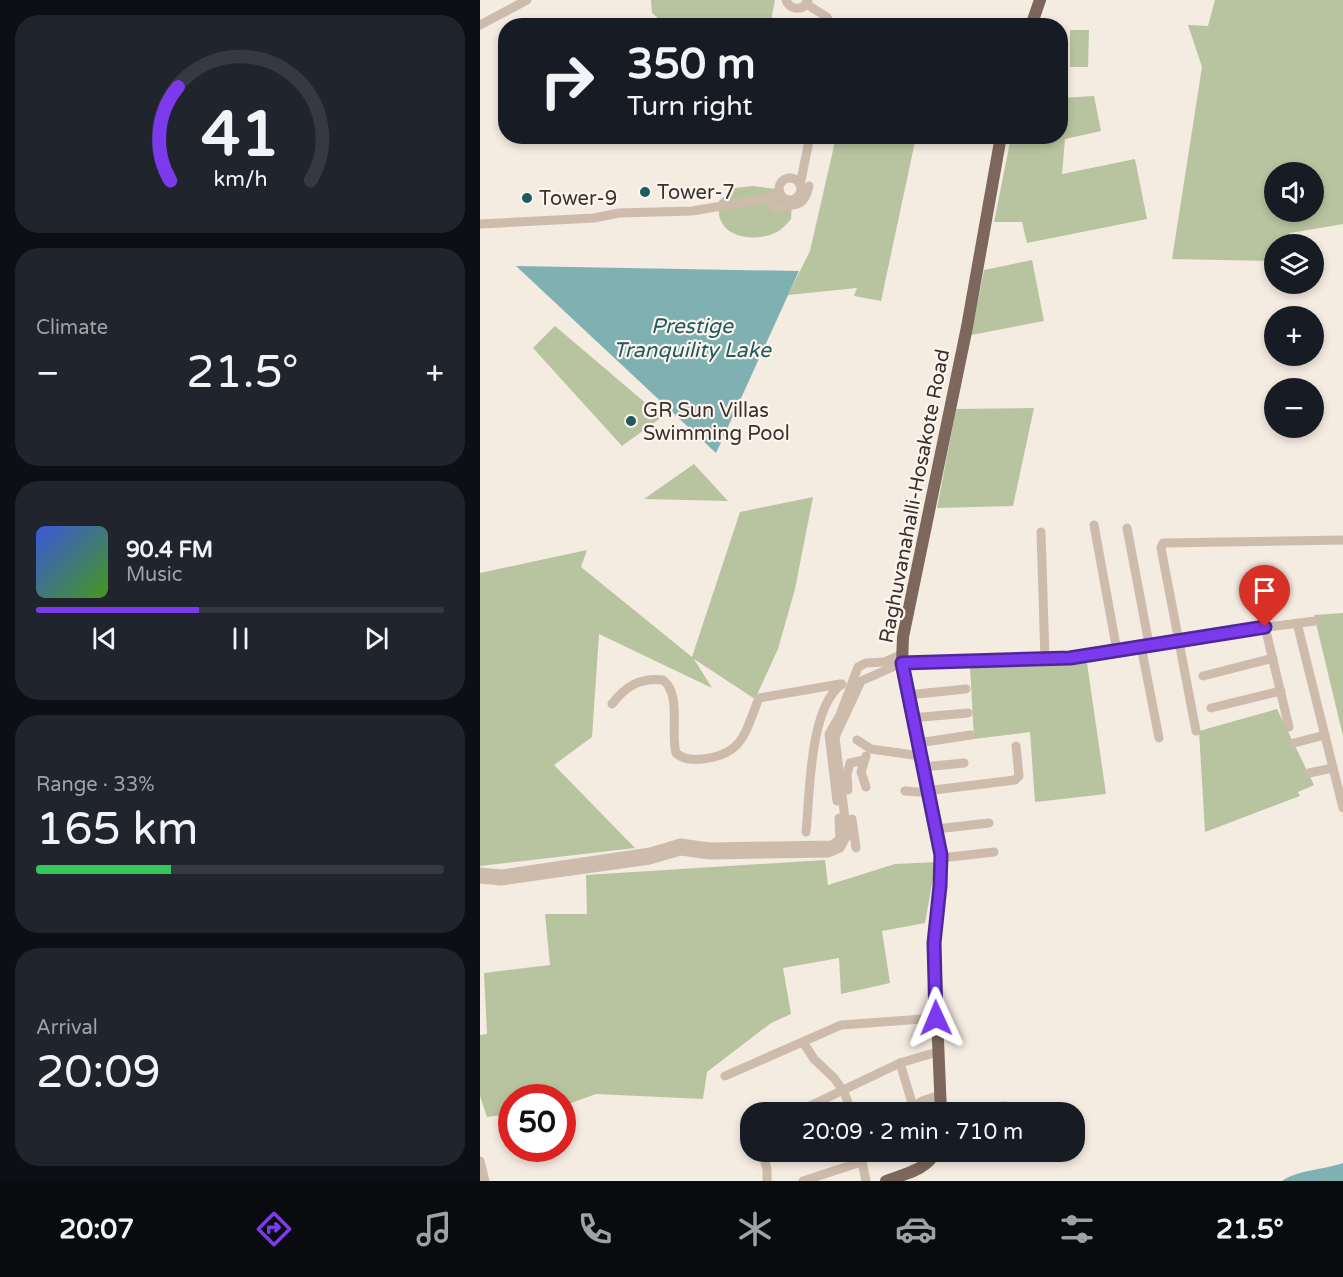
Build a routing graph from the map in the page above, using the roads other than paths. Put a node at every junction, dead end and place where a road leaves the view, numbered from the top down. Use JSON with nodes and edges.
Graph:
{"nodes":[{"id":1,"x":527,"y":0,"type":"edge"},
{"id":2,"x":786,"y":0,"type":"edge"},
{"id":3,"x":1040,"y":0,"type":"edge"},
{"id":4,"x":807,"y":2,"type":"edge"},
{"id":5,"x":827,"y":18,"type":"edge"},
{"id":6,"x":1034,"y":18,"type":"edge"},
{"id":7,"x":480,"y":25,"type":"edge"},
{"id":8,"x":809,"y":144,"type":"edge"},
{"id":9,"x":1000,"y":144,"type":"edge"},
{"id":10,"x":805,"y":185,"type":"junction"},
{"id":11,"x":775,"y":196,"type":"junction"},
{"id":12,"x":480,"y":224,"type":"edge"},
{"id":13,"x":1094,"y":525,"type":"dead end"},
{"id":14,"x":1126,"y":528,"type":"dead end"},
{"id":15,"x":1041,"y":532,"type":"dead end"},
{"id":16,"x":1343,"y":540,"type":"edge"},
{"id":17,"x":1315,"y":621,"type":"dead end"},
{"id":18,"x":1297,"y":623,"type":"junction"},
{"id":19,"x":1265,"y":627,"type":"junction"},
{"id":20,"x":1178,"y":640,"type":"junction"},
{"id":21,"x":1145,"y":645,"type":"junction"},
{"id":22,"x":1117,"y":651,"type":"junction"},
{"id":23,"x":1273,"y":658,"type":"junction"},
{"id":24,"x":902,"y":659,"type":"junction"},
{"id":25,"x":1045,"y":659,"type":"junction"},
{"id":26,"x":1203,"y":676,"type":"dead end"},
{"id":27,"x":856,"y":682,"type":"junction"},
{"id":28,"x":840,"y":684,"type":"junction"},
{"id":29,"x":966,"y":689,"type":"dead end"},
{"id":30,"x":1281,"y":692,"type":"junction"},
{"id":31,"x":907,"y":695,"type":"junction"},
{"id":32,"x":612,"y":704,"type":"dead end"},
{"id":33,"x":1211,"y":708,"type":"dead end"},
{"id":34,"x":968,"y":713,"type":"dead end"},
{"id":35,"x":911,"y":718,"type":"junction"},
{"id":36,"x":1289,"y":727,"type":"dead end"},
{"id":37,"x":1196,"y":731,"type":"dead end"},
{"id":38,"x":971,"y":735,"type":"dead end"},
{"id":39,"x":1325,"y":735,"type":"junction"},
{"id":40,"x":1159,"y":738,"type":"dead end"},
{"id":41,"x":857,"y":740,"type":"dead end"},
{"id":42,"x":1294,"y":742,"type":"dead end"},
{"id":43,"x":918,"y":743,"type":"junction"},
{"id":44,"x":1016,"y":746,"type":"dead end"},
{"id":45,"x":871,"y":749,"type":"junction"},
{"id":46,"x":864,"y":760,"type":"junction"},
{"id":47,"x":922,"y":762,"type":"junction"},
{"id":48,"x":964,"y":764,"type":"dead end"},
{"id":49,"x":1333,"y":768,"type":"junction"},
{"id":50,"x":1309,"y":773,"type":"dead end"},
{"id":51,"x":866,"y":787,"type":"dead end"},
{"id":52,"x":906,"y":791,"type":"dead end"},
{"id":53,"x":928,"y":791,"type":"junction"},
{"id":54,"x":1343,"y":808,"type":"edge"},
{"id":55,"x":989,"y":823,"type":"dead end"},
{"id":56,"x":936,"y":830,"type":"junction"},
{"id":57,"x":806,"y":832,"type":"dead end"},
{"id":58,"x":856,"y":848,"type":"dead end"},
{"id":59,"x":994,"y":852,"type":"dead end"},
{"id":60,"x":940,"y":858,"type":"junction"},
{"id":61,"x":568,"y":868,"type":"junction"},
{"id":62,"x":480,"y":872,"type":"edge"},
{"id":63,"x":480,"y":879,"type":"edge"},
{"id":64,"x":936,"y":1018,"type":"junction"},
{"id":65,"x":803,"y":1042,"type":"junction"},
{"id":66,"x":937,"y":1052,"type":"junction"},
{"id":67,"x":900,"y":1063,"type":"junction"},
{"id":68,"x":725,"y":1076,"type":"dead end"},
{"id":69,"x":844,"y":1092,"type":"junction"},
{"id":70,"x":940,"y":1095,"type":"junction"},
{"id":71,"x":820,"y":1102,"type":"edge"},
{"id":72,"x":848,"y":1102,"type":"edge"},
{"id":73,"x":908,"y":1102,"type":"edge"},
{"id":74,"x":926,"y":1102,"type":"edge"},
{"id":75,"x":940,"y":1102,"type":"edge"},
{"id":76,"x":480,"y":1161,"type":"edge"},
{"id":77,"x":765,"y":1162,"type":"edge"},
{"id":78,"x":861,"y":1162,"type":"joint"},
{"id":79,"x":929,"y":1162,"type":"edge"},
{"id":80,"x":485,"y":1181,"type":"edge"},
{"id":81,"x":767,"y":1181,"type":"edge"},
{"id":82,"x":803,"y":1181,"type":"edge"},
{"id":83,"x":866,"y":1181,"type":"edge"},
{"id":84,"x":886,"y":1181,"type":"edge"}],
"edges":[{"from":1,"to":7,"type":"street"},
{"from":2,"to":4,"type":"street"},
{"from":3,"to":6,"type":"main road"},
{"from":4,"to":5,"type":"street"},
{"from":8,"to":10,"type":"street"},
{"from":9,"to":24,"type":"main road","name":"Raghuvanahalli-Hosakote Road"},
{"from":10,"to":11,"type":"street"},
{"from":10,"to":11,"type":"street"},
{"from":11,"to":12,"type":"street"},
{"from":13,"to":22,"type":"street"},
{"from":14,"to":21,"type":"street"},
{"from":15,"to":25,"type":"street"},
{"from":16,"to":20,"type":"street"},
{"from":17,"to":18,"type":"street"},
{"from":18,"to":19,"type":"street"},
{"from":18,"to":39,"type":"street"},
{"from":19,"to":20,"type":"street"},
{"from":19,"to":23,"type":"street"},
{"from":20,"to":21,"type":"street"},
{"from":20,"to":37,"type":"street"},
{"from":21,"to":22,"type":"street"},
{"from":21,"to":40,"type":"street"},
{"from":22,"to":25,"type":"street"},
{"from":23,"to":26,"type":"street"},
{"from":23,"to":30,"type":"street"},
{"from":24,"to":25,"type":"street"},
{"from":24,"to":27,"type":"street"},
{"from":24,"to":27,"type":"street"},
{"from":24,"to":31,"type":"main road","name":"Raghuvanahalli-Hosakote Road"},
{"from":27,"to":28,"type":"street"},
{"from":27,"to":61,"type":"street"},
{"from":28,"to":32,"type":"street"},
{"from":28,"to":57,"type":"street"},
{"from":29,"to":31,"type":"street"},
{"from":30,"to":33,"type":"street"},
{"from":30,"to":36,"type":"street"},
{"from":31,"to":35,"type":"main road","name":"Raghuvanahalli-Hosakote Road"},
{"from":34,"to":35,"type":"street"},
{"from":35,"to":43,"type":"main road","name":"Raghuvanahalli-Hosakote Road"},
{"from":38,"to":43,"type":"street"},
{"from":39,"to":42,"type":"street"},
{"from":39,"to":49,"type":"street"},
{"from":41,"to":45,"type":"street"},
{"from":43,"to":47,"type":"main road","name":"Raghuvanahalli-Hosakote Road"},
{"from":44,"to":53,"type":"street"},
{"from":45,"to":46,"type":"street"},
{"from":45,"to":47,"type":"street"},
{"from":46,"to":51,"type":"street"},
{"from":46,"to":58,"type":"street"},
{"from":47,"to":48,"type":"street"},
{"from":47,"to":53,"type":"main road","name":"Raghuvanahalli-Hosakote Road"},
{"from":49,"to":50,"type":"street"},
{"from":49,"to":54,"type":"street"},
{"from":52,"to":53,"type":"street"},
{"from":53,"to":56,"type":"main road","name":"Raghuvanahalli-Hosakote Road"},
{"from":55,"to":56,"type":"street"},
{"from":56,"to":60,"type":"main road","name":"Raghuvanahalli-Hosakote Road"},
{"from":59,"to":60,"type":"street"},
{"from":60,"to":64,"type":"main road","name":"Raghuvanahalli-Hosakote Road"},
{"from":61,"to":62,"type":"street"},
{"from":61,"to":63,"type":"street"},
{"from":64,"to":65,"type":"street"},
{"from":64,"to":66,"type":"main road","name":"Raghuvanahalli-Hosakote Road"},
{"from":65,"to":68,"type":"street"},
{"from":65,"to":69,"type":"street"},
{"from":66,"to":67,"type":"street"},
{"from":66,"to":70,"type":"main road","name":"Raghuvanahalli-Hosakote Road"},
{"from":67,"to":69,"type":"street"},
{"from":67,"to":73,"type":"street"},
{"from":69,"to":71,"type":"street"},
{"from":69,"to":72,"type":"street"},
{"from":70,"to":74,"type":"street"},
{"from":70,"to":75,"type":"main road","name":"Raghuvanahalli-Hosakote Road"},
{"from":76,"to":80,"type":"street"},
{"from":77,"to":81,"type":"street"},
{"from":78,"to":82,"type":"street"},
{"from":78,"to":83,"type":"street"},
{"from":79,"to":84,"type":"main road"}]}
